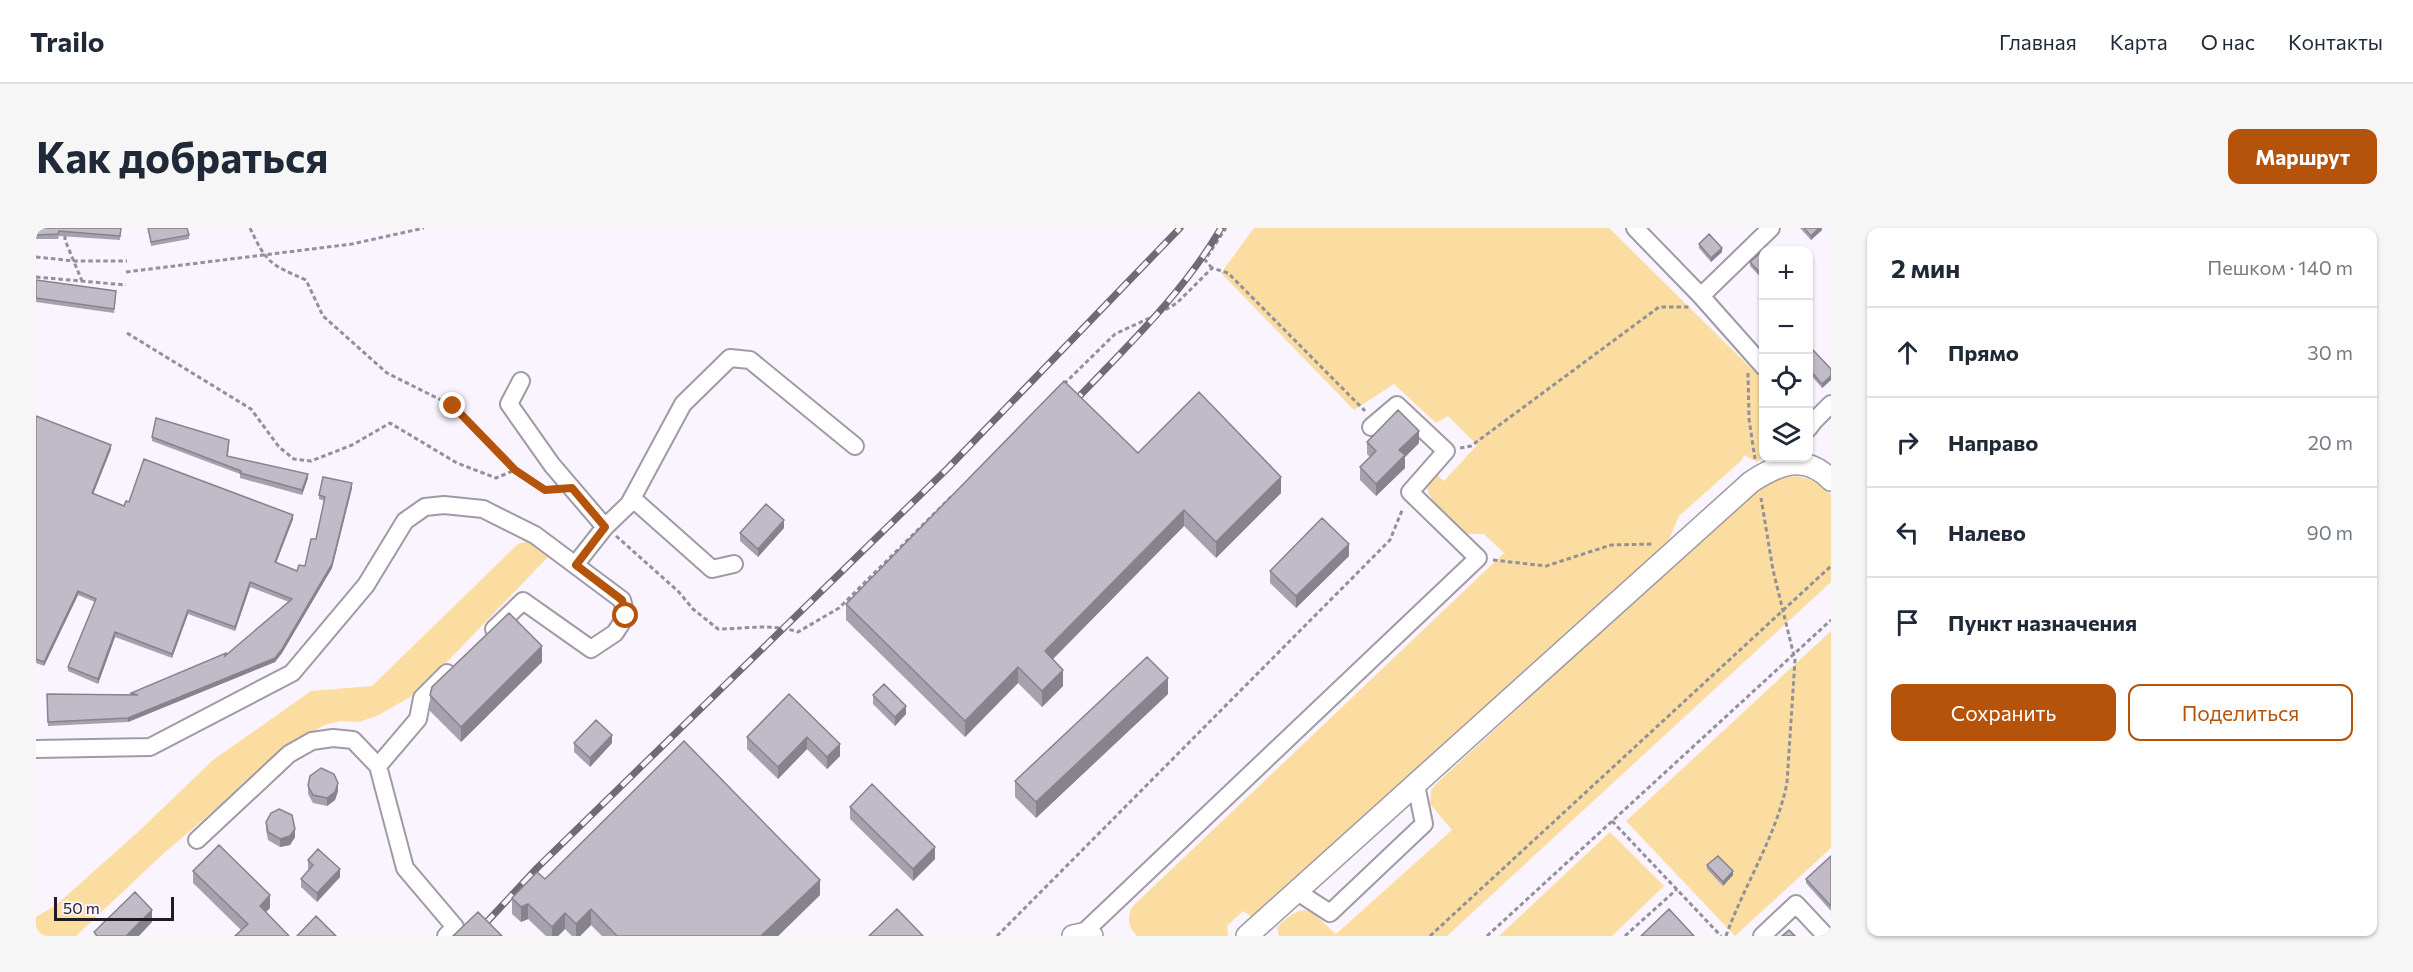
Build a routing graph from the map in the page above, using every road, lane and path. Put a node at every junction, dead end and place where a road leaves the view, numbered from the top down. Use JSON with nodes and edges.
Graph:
{"nodes":[{"id":1,"x":65,"y":228,"type":"edge"},
{"id":2,"x":250,"y":228,"type":"edge"},
{"id":3,"x":424,"y":228,"type":"edge"},
{"id":4,"x":1226,"y":228,"type":"edge"},
{"id":5,"x":1635,"y":228,"type":"edge"},
{"id":6,"x":1771,"y":228,"type":"edge"},
{"id":7,"x":264,"y":257,"type":"junction"},
{"id":8,"x":36,"y":258,"type":"edge"},
{"id":9,"x":74,"y":261,"type":"junction"},
{"id":10,"x":127,"y":261,"type":"dead end"},
{"id":11,"x":1212,"y":268,"type":"junction"},
{"id":12,"x":126,"y":272,"type":"dead end"},
{"id":13,"x":36,"y":277,"type":"edge"},
{"id":14,"x":82,"y":281,"type":"junction"},
{"id":15,"x":126,"y":285,"type":"dead end"},
{"id":16,"x":1701,"y":296,"type":"junction"},
{"id":17,"x":127,"y":333,"type":"dead end"},
{"id":18,"x":1750,"y":352,"type":"junction"},
{"id":19,"x":1759,"y":362,"type":"edge"},
{"id":20,"x":521,"y":381,"type":"dead end"},
{"id":21,"x":1056,"y":392,"type":"edge"},
{"id":22,"x":1831,"y":404,"type":"edge"},
{"id":23,"x":1813,"y":419,"type":"edge"},
{"id":24,"x":1374,"y":425,"type":"joint"},
{"id":25,"x":855,"y":446,"type":"dead end"},
{"id":26,"x":1446,"y":451,"type":"junction"},
{"id":27,"x":1791,"y":462,"type":"edge"},
{"id":28,"x":1801,"y":462,"type":"edge"},
{"id":29,"x":515,"y":470,"type":"junction"},
{"id":30,"x":1759,"y":477,"type":"junction"},
{"id":31,"x":1831,"y":480,"type":"edge"},
{"id":32,"x":572,"y":488,"type":"junction"},
{"id":33,"x":956,"y":492,"type":"edge"},
{"id":34,"x":1410,"y":492,"type":"junction"},
{"id":35,"x":632,"y":498,"type":"junction"},
{"id":36,"x":605,"y":527,"type":"junction"},
{"id":37,"x":1682,"y":544,"type":"junction"},
{"id":38,"x":1478,"y":558,"type":"junction"},
{"id":39,"x":734,"y":564,"type":"dead end"},
{"id":40,"x":576,"y":565,"type":"junction"},
{"id":41,"x":1831,"y":566,"type":"edge"},
{"id":42,"x":1783,"y":610,"type":"junction"},
{"id":43,"x":1831,"y":620,"type":"edge"},
{"id":44,"x":481,"y":641,"type":"edge"},
{"id":45,"x":1794,"y":654,"type":"junction"},
{"id":46,"x":456,"y":666,"type":"edge"},
{"id":47,"x":36,"y":749,"type":"edge"},
{"id":48,"x":378,"y":766,"type":"junction"},
{"id":49,"x":1416,"y":785,"type":"junction"},
{"id":50,"x":1612,"y":821,"type":"junction"},
{"id":51,"x":197,"y":840,"type":"dead end"},
{"id":52,"x":1677,"y":889,"type":"junction"},
{"id":53,"x":1296,"y":891,"type":"junction"},
{"id":54,"x":1083,"y":935,"type":"edge"},
{"id":55,"x":446,"y":936,"type":"edge"},
{"id":56,"x":997,"y":936,"type":"edge"},
{"id":57,"x":1247,"y":936,"type":"edge"},
{"id":58,"x":1430,"y":936,"type":"edge"},
{"id":59,"x":1487,"y":936,"type":"edge"},
{"id":60,"x":1625,"y":936,"type":"edge"},
{"id":61,"x":1723,"y":936,"type":"edge"},
{"id":62,"x":1762,"y":936,"type":"edge"},
{"id":63,"x":1826,"y":936,"type":"edge"}],
"edges":[{"from":1,"to":9,"type":"path"},
{"from":2,"to":7,"type":"path"},
{"from":3,"to":7,"type":"path"},
{"from":4,"to":11,"type":"path"},
{"from":5,"to":16,"type":"street"},
{"from":6,"to":16,"type":"street"},
{"from":7,"to":12,"type":"path"},
{"from":7,"to":29,"type":"path"},
{"from":8,"to":9,"type":"path"},
{"from":9,"to":10,"type":"path"},
{"from":9,"to":14,"type":"path"},
{"from":11,"to":21,"type":"path"},
{"from":11,"to":24,"type":"path"},
{"from":13,"to":14,"type":"path"},
{"from":14,"to":15,"type":"path"},
{"from":16,"to":18,"type":"street"},
{"from":16,"to":26,"type":"path"},
{"from":17,"to":29,"type":"path"},
{"from":18,"to":19,"type":"street"},
{"from":18,"to":30,"type":"path"},
{"from":20,"to":32,"type":"street"},
{"from":22,"to":23,"type":"street"},
{"from":24,"to":26,"type":"street"},
{"from":25,"to":35,"type":"street"},
{"from":26,"to":34,"type":"street"},
{"from":27,"to":30,"type":"main road"},
{"from":28,"to":31,"type":"main road"},
{"from":29,"to":32,"type":"path"},
{"from":30,"to":37,"type":"main road"},
{"from":30,"to":42,"type":"path"},
{"from":32,"to":36,"type":"street"},
{"from":33,"to":36,"type":"path"},
{"from":34,"to":38,"type":"street"},
{"from":34,"to":56,"type":"path"},
{"from":35,"to":36,"type":"street"},
{"from":35,"to":39,"type":"street"},
{"from":36,"to":40,"type":"street"},
{"from":37,"to":38,"type":"path"},
{"from":37,"to":49,"type":"main road"},
{"from":38,"to":54,"type":"street"},
{"from":40,"to":44,"type":"street"},
{"from":40,"to":47,"type":"street"},
{"from":41,"to":42,"type":"path"},
{"from":42,"to":45,"type":"path"},
{"from":42,"to":58,"type":"path"},
{"from":43,"to":45,"type":"path"},
{"from":45,"to":50,"type":"path"},
{"from":45,"to":61,"type":"path"},
{"from":46,"to":48,"type":"street"},
{"from":48,"to":51,"type":"street"},
{"from":48,"to":55,"type":"street"},
{"from":49,"to":53,"type":"main road"},
{"from":49,"to":53,"type":"street"},
{"from":50,"to":52,"type":"path"},
{"from":50,"to":59,"type":"path"},
{"from":52,"to":60,"type":"path"},
{"from":52,"to":61,"type":"path"},
{"from":53,"to":57,"type":"main road"},
{"from":62,"to":63,"type":"street"}]}
